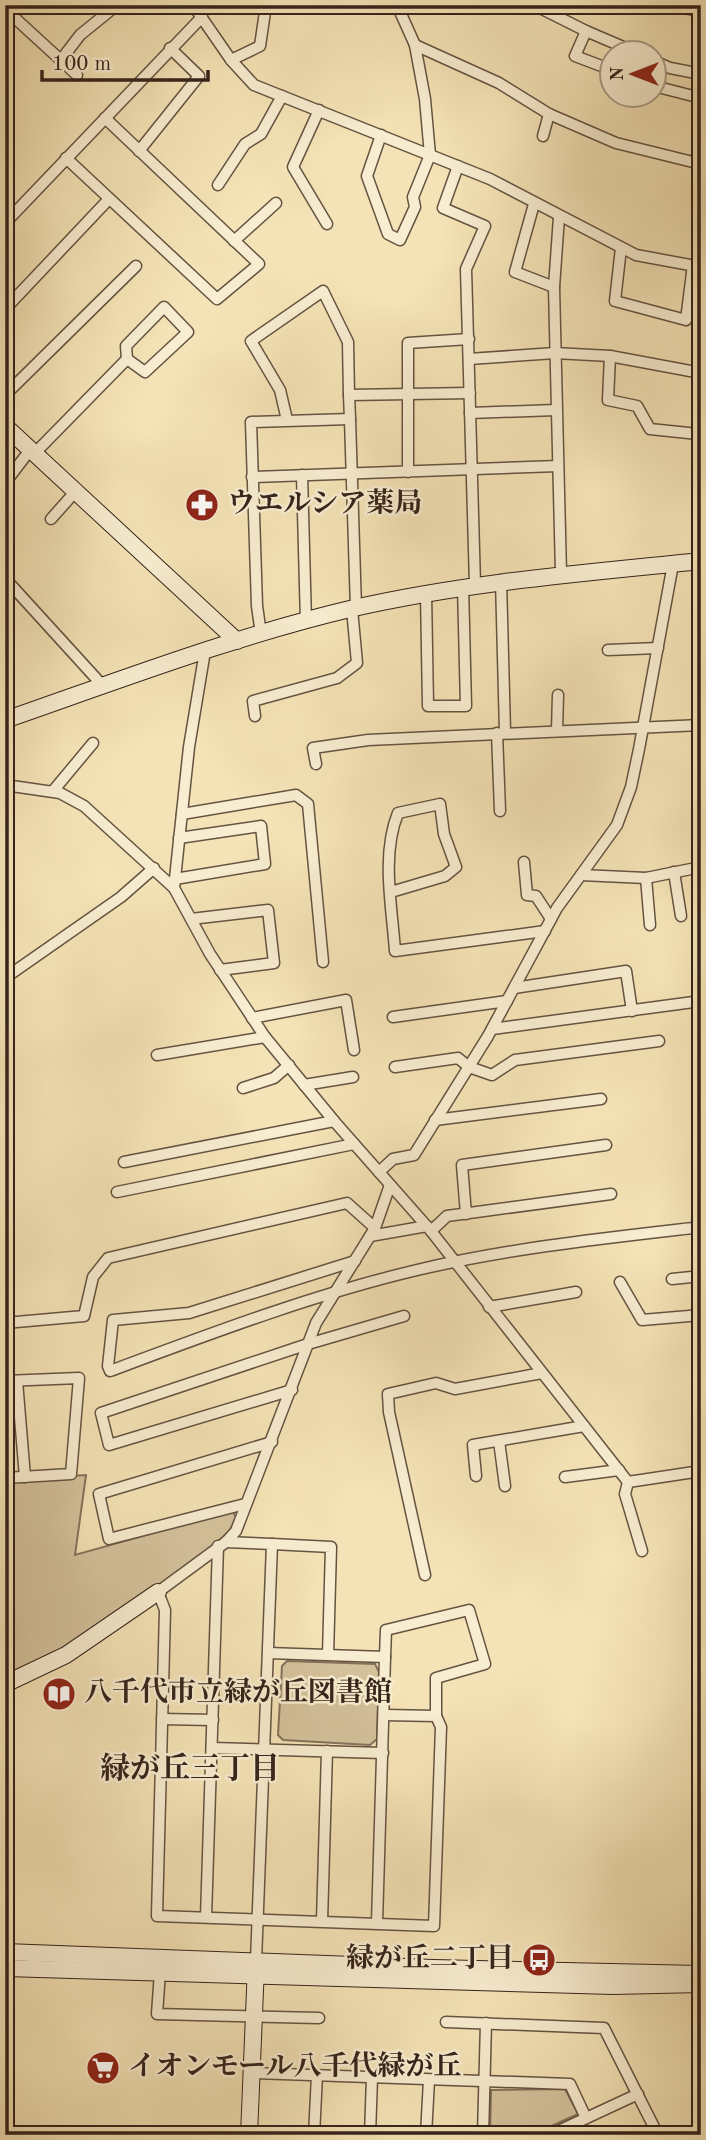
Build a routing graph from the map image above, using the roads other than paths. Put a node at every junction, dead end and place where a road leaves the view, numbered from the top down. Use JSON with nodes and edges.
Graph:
{"nodes":[{"id":1,"x":117,"y":5,"type":"edge"},
{"id":2,"x":193,"y":5,"type":"edge"},
{"id":3,"x":266,"y":5,"type":"edge"},
{"id":4,"x":397,"y":5,"type":"edge"},
{"id":5,"x":534,"y":5,"type":"edge"},
{"id":6,"x":668,"y":5,"type":"edge"},
{"id":7,"x":5,"y":9,"type":"edge"},
{"id":8,"x":701,"y":11,"type":"edge"},
{"id":9,"x":202,"y":18,"type":"junction"},
{"id":10,"x":586,"y":31,"type":"junction"},
{"id":11,"x":602,"y":38,"type":"edge"},
{"id":12,"x":415,"y":45,"type":"junction"},
{"id":13,"x":170,"y":48,"type":"junction"},
{"id":14,"x":61,"y":60,"type":"junction"},
{"id":15,"x":231,"y":60,"type":"junction"},
{"id":16,"x":598,"y":65,"type":"edge"},
{"id":17,"x":668,"y":67,"type":"edge"},
{"id":18,"x":701,"y":74,"type":"edge"},
{"id":19,"x":77,"y":75,"type":"dead end"},
{"id":20,"x":668,"y":90,"type":"edge"},
{"id":21,"x":282,"y":96,"type":"junction"},
{"id":22,"x":701,"y":98,"type":"edge"},
{"id":23,"x":319,"y":110,"type":"junction"},
{"id":24,"x":549,"y":114,"type":"junction"},
{"id":25,"x":105,"y":118,"type":"junction"},
{"id":26,"x":381,"y":135,"type":"junction"},
{"id":27,"x":543,"y":136,"type":"dead end"},
{"id":28,"x":139,"y":151,"type":"junction"},
{"id":29,"x":430,"y":155,"type":"junction"},
{"id":30,"x":66,"y":158,"type":"junction"},
{"id":31,"x":701,"y":164,"type":"edge"},
{"id":32,"x":458,"y":166,"type":"junction"},
{"id":33,"x":218,"y":185,"type":"dead end"},
{"id":34,"x":109,"y":199,"type":"junction"},
{"id":35,"x":276,"y":203,"type":"dead end"},
{"id":36,"x":534,"y":204,"type":"junction"},
{"id":37,"x":559,"y":218,"type":"junction"},
{"id":38,"x":5,"y":223,"type":"edge"},
{"id":39,"x":327,"y":224,"type":"dead end"},
{"id":40,"x":234,"y":241,"type":"junction"},
{"id":41,"x":621,"y":248,"type":"junction"},
{"id":42,"x":136,"y":266,"type":"dead end"},
{"id":43,"x":697,"y":266,"type":"edge"},
{"id":44,"x":554,"y":287,"type":"junction"},
{"id":45,"x":5,"y":309,"type":"edge"},
{"id":46,"x":468,"y":339,"type":"junction"},
{"id":47,"x":555,"y":353,"type":"junction"},
{"id":48,"x":610,"y":356,"type":"junction"},
{"id":49,"x":127,"y":359,"type":"junction"},
{"id":50,"x":469,"y":359,"type":"junction"},
{"id":51,"x":701,"y":373,"type":"edge"},
{"id":52,"x":470,"y":393,"type":"junction"},
{"id":53,"x":408,"y":394,"type":"junction"},
{"id":54,"x":5,"y":395,"type":"edge"},
{"id":55,"x":349,"y":395,"type":"junction"},
{"id":56,"x":556,"y":410,"type":"junction"},
{"id":57,"x":470,"y":412,"type":"junction"},
{"id":58,"x":350,"y":419,"type":"junction"},
{"id":59,"x":287,"y":420,"type":"junction"},
{"id":60,"x":5,"y":426,"type":"edge"},
{"id":61,"x":701,"y":430,"type":"edge"},
{"id":62,"x":32,"y":452,"type":"junction"},
{"id":63,"x":558,"y":466,"type":"junction"},
{"id":64,"x":472,"y":469,"type":"junction"},
{"id":65,"x":408,"y":471,"type":"junction"},
{"id":66,"x":352,"y":474,"type":"junction"},
{"id":67,"x":302,"y":475,"type":"junction"},
{"id":68,"x":253,"y":477,"type":"junction"},
{"id":69,"x":5,"y":483,"type":"edge"},
{"id":70,"x":75,"y":492,"type":"junction"},
{"id":71,"x":51,"y":519,"type":"dead end"},
{"id":72,"x":701,"y":561,"type":"edge"},
{"id":73,"x":673,"y":564,"type":"junction"},
{"id":74,"x":561,"y":574,"type":"junction"},
{"id":75,"x":501,"y":580,"type":"junction"},
{"id":76,"x":11,"y":585,"type":"dead end"},
{"id":77,"x":469,"y":585,"type":"junction"},
{"id":78,"x":426,"y":593,"type":"junction"},
{"id":79,"x":354,"y":608,"type":"junction"},
{"id":80,"x":306,"y":622,"type":"junction"},
{"id":81,"x":261,"y":634,"type":"junction"},
{"id":82,"x":237,"y":641,"type":"junction"},
{"id":83,"x":658,"y":648,"type":"junction"},
{"id":84,"x":608,"y":650,"type":"dead end"},
{"id":85,"x":205,"y":651,"type":"junction"},
{"id":86,"x":103,"y":686,"type":"junction"},
{"id":87,"x":558,"y":695,"type":"dead end"},
{"id":88,"x":255,"y":716,"type":"dead end"},
{"id":89,"x":5,"y":720,"type":"edge"},
{"id":90,"x":701,"y":725,"type":"edge"},
{"id":91,"x":643,"y":729,"type":"junction"},
{"id":92,"x":557,"y":731,"type":"junction"},
{"id":93,"x":501,"y":733,"type":"junction"},
{"id":94,"x":93,"y":743,"type":"dead end"},
{"id":95,"x":701,"y":761,"type":"edge"},
{"id":96,"x":316,"y":764,"type":"dead end"},
{"id":97,"x":699,"y":775,"type":"edge"},
{"id":98,"x":5,"y":785,"type":"edge"},
{"id":99,"x":53,"y":791,"type":"junction"},
{"id":100,"x":500,"y":811,"type":"dead end"},
{"id":101,"x":182,"y":814,"type":"junction"},
{"id":102,"x":179,"y":838,"type":"junction"},
{"id":103,"x":524,"y":862,"type":"dead end"},
{"id":104,"x":701,"y":867,"type":"edge"},
{"id":105,"x":153,"y":868,"type":"junction"},
{"id":106,"x":674,"y":872,"type":"junction"},
{"id":107,"x":581,"y":875,"type":"junction"},
{"id":108,"x":646,"y":878,"type":"junction"},
{"id":109,"x":175,"y":883,"type":"junction"},
{"id":110,"x":391,"y":892,"type":"junction"},
{"id":111,"x":681,"y":916,"type":"dead end"},
{"id":112,"x":191,"y":919,"type":"junction"},
{"id":113,"x":551,"y":919,"type":"junction"},
{"id":114,"x":650,"y":925,"type":"dead end"},
{"id":115,"x":545,"y":930,"type":"junction"},
{"id":116,"x":323,"y":962,"type":"dead end"},
{"id":117,"x":220,"y":970,"type":"junction"},
{"id":118,"x":5,"y":978,"type":"edge"},
{"id":119,"x":514,"y":988,"type":"junction"},
{"id":120,"x":701,"y":1001,"type":"edge"},
{"id":121,"x":507,"y":1002,"type":"junction"},
{"id":122,"x":632,"y":1011,"type":"junction"},
{"id":123,"x":393,"y":1017,"type":"dead end"},
{"id":124,"x":252,"y":1018,"type":"junction"},
{"id":125,"x":492,"y":1029,"type":"junction"},
{"id":126,"x":265,"y":1037,"type":"junction"},
{"id":127,"x":659,"y":1041,"type":"dead end"},
{"id":128,"x":354,"y":1050,"type":"dead end"},
{"id":129,"x":157,"y":1055,"type":"dead end"},
{"id":130,"x":289,"y":1065,"type":"junction"},
{"id":131,"x":469,"y":1067,"type":"junction"},
{"id":132,"x":395,"y":1068,"type":"dead end"},
{"id":133,"x":354,"y":1077,"type":"dead end"},
{"id":134,"x":304,"y":1086,"type":"junction"},
{"id":135,"x":243,"y":1088,"type":"dead end"},
{"id":136,"x":601,"y":1099,"type":"dead end"},
{"id":137,"x":435,"y":1120,"type":"junction"},
{"id":138,"x":334,"y":1121,"type":"junction"},
{"id":139,"x":354,"y":1144,"type":"junction"},
{"id":140,"x":606,"y":1145,"type":"dead end"},
{"id":141,"x":124,"y":1162,"type":"dead end"},
{"id":142,"x":379,"y":1172,"type":"junction"},
{"id":143,"x":390,"y":1185,"type":"junction"},
{"id":144,"x":117,"y":1192,"type":"dead end"},
{"id":145,"x":611,"y":1194,"type":"dead end"},
{"id":146,"x":466,"y":1214,"type":"junction"},
{"id":147,"x":701,"y":1227,"type":"edge"},
{"id":148,"x":429,"y":1229,"type":"junction"},
{"id":149,"x":372,"y":1232,"type":"junction"},
{"id":150,"x":355,"y":1261,"type":"junction"},
{"id":151,"x":455,"y":1263,"type":"junction"},
{"id":152,"x":701,"y":1276,"type":"edge"},
{"id":153,"x":672,"y":1279,"type":"dead end"},
{"id":154,"x":620,"y":1282,"type":"dead end"},
{"id":155,"x":336,"y":1291,"type":"junction"},
{"id":156,"x":576,"y":1293,"type":"dead end"},
{"id":157,"x":489,"y":1307,"type":"junction"},
{"id":158,"x":701,"y":1314,"type":"edge"},
{"id":159,"x":404,"y":1316,"type":"dead end"},
{"id":160,"x":5,"y":1323,"type":"edge"},
{"id":161,"x":308,"y":1343,"type":"junction"},
{"id":162,"x":542,"y":1373,"type":"junction"},
{"id":163,"x":5,"y":1381,"type":"edge"},
{"id":164,"x":17,"y":1381,"type":"junction"},
{"id":165,"x":292,"y":1390,"type":"junction"},
{"id":166,"x":584,"y":1426,"type":"junction"},
{"id":167,"x":499,"y":1441,"type":"junction"},
{"id":168,"x":272,"y":1442,"type":"junction"},
{"id":169,"x":619,"y":1470,"type":"junction"},
{"id":170,"x":701,"y":1471,"type":"edge"},
{"id":171,"x":476,"y":1476,"type":"dead end"},
{"id":172,"x":25,"y":1477,"type":"junction"},
{"id":173,"x":565,"y":1477,"type":"dead end"},
{"id":174,"x":5,"y":1478,"type":"edge"},
{"id":175,"x":628,"y":1482,"type":"junction"},
{"id":176,"x":505,"y":1486,"type":"dead end"},
{"id":177,"x":245,"y":1504,"type":"junction"},
{"id":178,"x":222,"y":1544,"type":"junction"},
{"id":179,"x":272,"y":1544,"type":"junction"},
{"id":180,"x":642,"y":1552,"type":"dead end"},
{"id":181,"x":425,"y":1575,"type":"dead end"},
{"id":182,"x":158,"y":1592,"type":"junction"},
{"id":183,"x":268,"y":1653,"type":"junction"},
{"id":184,"x":328,"y":1655,"type":"junction"},
{"id":185,"x":385,"y":1657,"type":"junction"},
{"id":186,"x":5,"y":1684,"type":"edge"},
{"id":187,"x":384,"y":1715,"type":"junction"},
{"id":188,"x":436,"y":1716,"type":"junction"},
{"id":189,"x":162,"y":1719,"type":"junction"},
{"id":190,"x":213,"y":1720,"type":"junction"},
{"id":191,"x":212,"y":1748,"type":"junction"},
{"id":192,"x":264,"y":1750,"type":"junction"},
{"id":193,"x":327,"y":1751,"type":"junction"},
{"id":194,"x":383,"y":1753,"type":"junction"},
{"id":195,"x":206,"y":1917,"type":"junction"},
{"id":196,"x":259,"y":1919,"type":"junction"},
{"id":197,"x":322,"y":1921,"type":"junction"},
{"id":198,"x":377,"y":1923,"type":"junction"},
{"id":199,"x":5,"y":1952,"type":"edge"},
{"id":200,"x":5,"y":1968,"type":"edge"},
{"id":201,"x":256,"y":1968,"type":"junction"},
{"id":202,"x":160,"y":1972,"type":"junction"},
{"id":203,"x":701,"y":1974,"type":"edge"},
{"id":204,"x":701,"y":1984,"type":"edge"},
{"id":205,"x":254,"y":2017,"type":"junction"},
{"id":206,"x":318,"y":2018,"type":"dead end"},
{"id":207,"x":446,"y":2022,"type":"dead end"},
{"id":208,"x":486,"y":2023,"type":"junction"},
{"id":209,"x":252,"y":2073,"type":"junction"},
{"id":210,"x":317,"y":2075,"type":"junction"},
{"id":211,"x":372,"y":2077,"type":"junction"},
{"id":212,"x":429,"y":2080,"type":"junction"},
{"id":213,"x":484,"y":2081,"type":"junction"},
{"id":214,"x":638,"y":2094,"type":"junction"},
{"id":215,"x":586,"y":2118,"type":"junction"},
{"id":216,"x":250,"y":2135,"type":"edge"},
{"id":217,"x":314,"y":2135,"type":"edge"},
{"id":218,"x":370,"y":2135,"type":"edge"},
{"id":219,"x":426,"y":2135,"type":"edge"},
{"id":220,"x":483,"y":2135,"type":"edge"},
{"id":221,"x":550,"y":2135,"type":"edge"},
{"id":222,"x":659,"y":2135,"type":"edge"}],
"edges":[{"from":1,"to":14,"type":"street"},
{"from":2,"to":9,"type":"street"},
{"from":3,"to":15,"type":"street"},
{"from":4,"to":12,"type":"street"},
{"from":5,"to":10,"type":"street"},
{"from":6,"to":8,"type":"street"},
{"from":7,"to":14,"type":"street"},
{"from":9,"to":13,"type":"street"},
{"from":9,"to":15,"type":"street"},
{"from":10,"to":11,"type":"street"},
{"from":10,"to":16,"type":"street"},
{"from":12,"to":24,"type":"street"},
{"from":12,"to":29,"type":"street"},
{"from":13,"to":25,"type":"street"},
{"from":13,"to":28,"type":"street"},
{"from":14,"to":19,"type":"street"},
{"from":15,"to":21,"type":"street"},
{"from":17,"to":18,"type":"street"},
{"from":20,"to":22,"type":"street"},
{"from":21,"to":23,"type":"street"},
{"from":21,"to":33,"type":"street"},
{"from":23,"to":26,"type":"street"},
{"from":23,"to":39,"type":"street"},
{"from":24,"to":27,"type":"street"},
{"from":24,"to":31,"type":"street"},
{"from":25,"to":28,"type":"street"},
{"from":25,"to":30,"type":"street"},
{"from":26,"to":29,"type":"street"},
{"from":26,"to":29,"type":"street"},
{"from":28,"to":40,"type":"street"},
{"from":29,"to":32,"type":"street"},
{"from":30,"to":34,"type":"street"},
{"from":30,"to":38,"type":"street"},
{"from":32,"to":36,"type":"street"},
{"from":32,"to":46,"type":"street"},
{"from":34,"to":40,"type":"street"},
{"from":34,"to":45,"type":"street"},
{"from":35,"to":40,"type":"street"},
{"from":36,"to":37,"type":"street"},
{"from":36,"to":44,"type":"street"},
{"from":37,"to":41,"type":"street"},
{"from":37,"to":44,"type":"street"},
{"from":41,"to":43,"type":"street"},
{"from":41,"to":43,"type":"street"},
{"from":42,"to":54,"type":"street"},
{"from":44,"to":47,"type":"street"},
{"from":46,"to":50,"type":"street"},
{"from":46,"to":53,"type":"street"},
{"from":47,"to":48,"type":"street"},
{"from":47,"to":50,"type":"street"},
{"from":47,"to":56,"type":"street"},
{"from":48,"to":51,"type":"street"},
{"from":48,"to":61,"type":"street"},
{"from":49,"to":49,"type":"street"},
{"from":49,"to":62,"type":"street"},
{"from":50,"to":52,"type":"street"},
{"from":52,"to":53,"type":"street"},
{"from":52,"to":57,"type":"street"},
{"from":53,"to":55,"type":"street"},
{"from":53,"to":65,"type":"street"},
{"from":55,"to":58,"type":"street"},
{"from":55,"to":59,"type":"street"},
{"from":56,"to":57,"type":"street"},
{"from":56,"to":63,"type":"street"},
{"from":57,"to":64,"type":"street"},
{"from":58,"to":59,"type":"street"},
{"from":58,"to":66,"type":"street"},
{"from":59,"to":68,"type":"street"},
{"from":60,"to":62,"type":"street"},
{"from":62,"to":69,"type":"street"},
{"from":62,"to":70,"type":"street"},
{"from":63,"to":64,"type":"street"},
{"from":63,"to":74,"type":"street"},
{"from":64,"to":65,"type":"street"},
{"from":64,"to":77,"type":"street"},
{"from":65,"to":66,"type":"street"},
{"from":66,"to":67,"type":"street"},
{"from":66,"to":79,"type":"street"},
{"from":67,"to":68,"type":"street"},
{"from":67,"to":80,"type":"street"},
{"from":68,"to":81,"type":"street"},
{"from":70,"to":71,"type":"street"},
{"from":70,"to":82,"type":"street"},
{"from":72,"to":73,"type":"street"},
{"from":73,"to":74,"type":"street"},
{"from":73,"to":83,"type":"street"},
{"from":74,"to":75,"type":"street"},
{"from":75,"to":77,"type":"street"},
{"from":75,"to":93,"type":"street"},
{"from":76,"to":86,"type":"street"},
{"from":77,"to":78,"type":"street"},
{"from":77,"to":78,"type":"street"},
{"from":78,"to":79,"type":"street"},
{"from":79,"to":80,"type":"street"},
{"from":79,"to":88,"type":"street"},
{"from":80,"to":81,"type":"street"},
{"from":81,"to":82,"type":"street"},
{"from":82,"to":85,"type":"street"},
{"from":83,"to":84,"type":"street"},
{"from":83,"to":91,"type":"street"},
{"from":85,"to":86,"type":"street"},
{"from":85,"to":101,"type":"street"},
{"from":86,"to":89,"type":"street"},
{"from":87,"to":92,"type":"street"},
{"from":90,"to":91,"type":"street"},
{"from":91,"to":92,"type":"street"},
{"from":91,"to":107,"type":"street"},
{"from":92,"to":93,"type":"street"},
{"from":93,"to":96,"type":"street"},
{"from":93,"to":100,"type":"street"},
{"from":94,"to":99,"type":"street"},
{"from":95,"to":97,"type":"street"},
{"from":98,"to":99,"type":"street"},
{"from":99,"to":105,"type":"street"},
{"from":101,"to":102,"type":"street"},
{"from":101,"to":116,"type":"street"},
{"from":102,"to":109,"type":"street"},
{"from":102,"to":109,"type":"street"},
{"from":103,"to":113,"type":"street"},
{"from":104,"to":106,"type":"street"},
{"from":105,"to":109,"type":"street"},
{"from":105,"to":118,"type":"street"},
{"from":106,"to":108,"type":"street"},
{"from":106,"to":111,"type":"street"},
{"from":107,"to":108,"type":"street"},
{"from":107,"to":113,"type":"street"},
{"from":108,"to":114,"type":"street"},
{"from":109,"to":112,"type":"street"},
{"from":110,"to":110,"type":"street"},
{"from":110,"to":115,"type":"street"},
{"from":112,"to":117,"type":"street"},
{"from":112,"to":117,"type":"street"},
{"from":113,"to":115,"type":"street"},
{"from":115,"to":119,"type":"street"},
{"from":117,"to":124,"type":"street"},
{"from":119,"to":121,"type":"street"},
{"from":119,"to":122,"type":"street"},
{"from":120,"to":122,"type":"street"},
{"from":121,"to":123,"type":"street"},
{"from":121,"to":125,"type":"street"},
{"from":122,"to":125,"type":"street"},
{"from":124,"to":126,"type":"street"},
{"from":124,"to":128,"type":"street"},
{"from":125,"to":131,"type":"street"},
{"from":126,"to":129,"type":"street"},
{"from":126,"to":130,"type":"street"},
{"from":127,"to":131,"type":"street"},
{"from":130,"to":134,"type":"street"},
{"from":130,"to":135,"type":"street"},
{"from":131,"to":132,"type":"street"},
{"from":131,"to":137,"type":"street"},
{"from":133,"to":134,"type":"street"},
{"from":134,"to":138,"type":"street"},
{"from":136,"to":137,"type":"street"},
{"from":137,"to":142,"type":"street"},
{"from":138,"to":139,"type":"street"},
{"from":138,"to":141,"type":"street"},
{"from":139,"to":142,"type":"street"},
{"from":139,"to":144,"type":"street"},
{"from":140,"to":146,"type":"street"},
{"from":142,"to":143,"type":"street"},
{"from":143,"to":148,"type":"street"},
{"from":143,"to":149,"type":"street"},
{"from":145,"to":146,"type":"street"},
{"from":146,"to":148,"type":"street"},
{"from":147,"to":151,"type":"street"},
{"from":148,"to":149,"type":"street"},
{"from":148,"to":151,"type":"street"},
{"from":149,"to":150,"type":"street"},
{"from":149,"to":160,"type":"street"},
{"from":150,"to":155,"type":"street"},
{"from":150,"to":155,"type":"street"},
{"from":151,"to":155,"type":"street"},
{"from":151,"to":157,"type":"street"},
{"from":152,"to":153,"type":"street"},
{"from":154,"to":158,"type":"street"},
{"from":155,"to":161,"type":"street"},
{"from":156,"to":157,"type":"street"},
{"from":157,"to":162,"type":"street"},
{"from":159,"to":161,"type":"street"},
{"from":161,"to":165,"type":"street"},
{"from":161,"to":165,"type":"street"},
{"from":162,"to":166,"type":"street"},
{"from":162,"to":181,"type":"street"},
{"from":163,"to":164,"type":"street"},
{"from":164,"to":172,"type":"street"},
{"from":164,"to":172,"type":"street"},
{"from":165,"to":168,"type":"street"},
{"from":166,"to":167,"type":"street"},
{"from":166,"to":169,"type":"street"},
{"from":167,"to":171,"type":"street"},
{"from":167,"to":176,"type":"street"},
{"from":168,"to":177,"type":"street"},
{"from":168,"to":177,"type":"street"},
{"from":169,"to":173,"type":"street"},
{"from":169,"to":175,"type":"street"},
{"from":170,"to":175,"type":"street"},
{"from":172,"to":174,"type":"street"},
{"from":175,"to":180,"type":"street"},
{"from":177,"to":178,"type":"street"},
{"from":178,"to":179,"type":"street"},
{"from":178,"to":182,"type":"street"},
{"from":178,"to":190,"type":"street"},
{"from":179,"to":183,"type":"street"},
{"from":179,"to":184,"type":"street"},
{"from":182,"to":186,"type":"street"},
{"from":182,"to":189,"type":"street"},
{"from":183,"to":184,"type":"street"},
{"from":183,"to":192,"type":"street"},
{"from":184,"to":185,"type":"street"},
{"from":185,"to":187,"type":"street"},
{"from":185,"to":188,"type":"street"},
{"from":187,"to":188,"type":"street"},
{"from":187,"to":194,"type":"street"},
{"from":188,"to":198,"type":"street"},
{"from":189,"to":190,"type":"street"},
{"from":189,"to":195,"type":"street"},
{"from":190,"to":191,"type":"street"},
{"from":191,"to":192,"type":"street"},
{"from":191,"to":195,"type":"street"},
{"from":192,"to":193,"type":"street"},
{"from":192,"to":196,"type":"street"},
{"from":193,"to":194,"type":"street"},
{"from":193,"to":197,"type":"street"},
{"from":194,"to":198,"type":"street"},
{"from":195,"to":196,"type":"street"},
{"from":196,"to":197,"type":"street"},
{"from":196,"to":201,"type":"street"},
{"from":197,"to":198,"type":"street"},
{"from":199,"to":201,"type":"street"},
{"from":200,"to":202,"type":"street"},
{"from":201,"to":202,"type":"street"},
{"from":201,"to":203,"type":"street"},
{"from":201,"to":204,"type":"street"},
{"from":201,"to":205,"type":"street"},
{"from":202,"to":205,"type":"street"},
{"from":205,"to":206,"type":"street"},
{"from":205,"to":209,"type":"street"},
{"from":207,"to":208,"type":"street"},
{"from":208,"to":213,"type":"street"},
{"from":208,"to":214,"type":"street"},
{"from":209,"to":210,"type":"street"},
{"from":209,"to":216,"type":"street"},
{"from":210,"to":211,"type":"street"},
{"from":210,"to":217,"type":"street"},
{"from":211,"to":212,"type":"street"},
{"from":211,"to":218,"type":"street"},
{"from":212,"to":213,"type":"street"},
{"from":212,"to":219,"type":"street"},
{"from":213,"to":215,"type":"street"},
{"from":213,"to":220,"type":"street"},
{"from":214,"to":215,"type":"street"},
{"from":214,"to":222,"type":"street"},
{"from":215,"to":221,"type":"street"}]}
